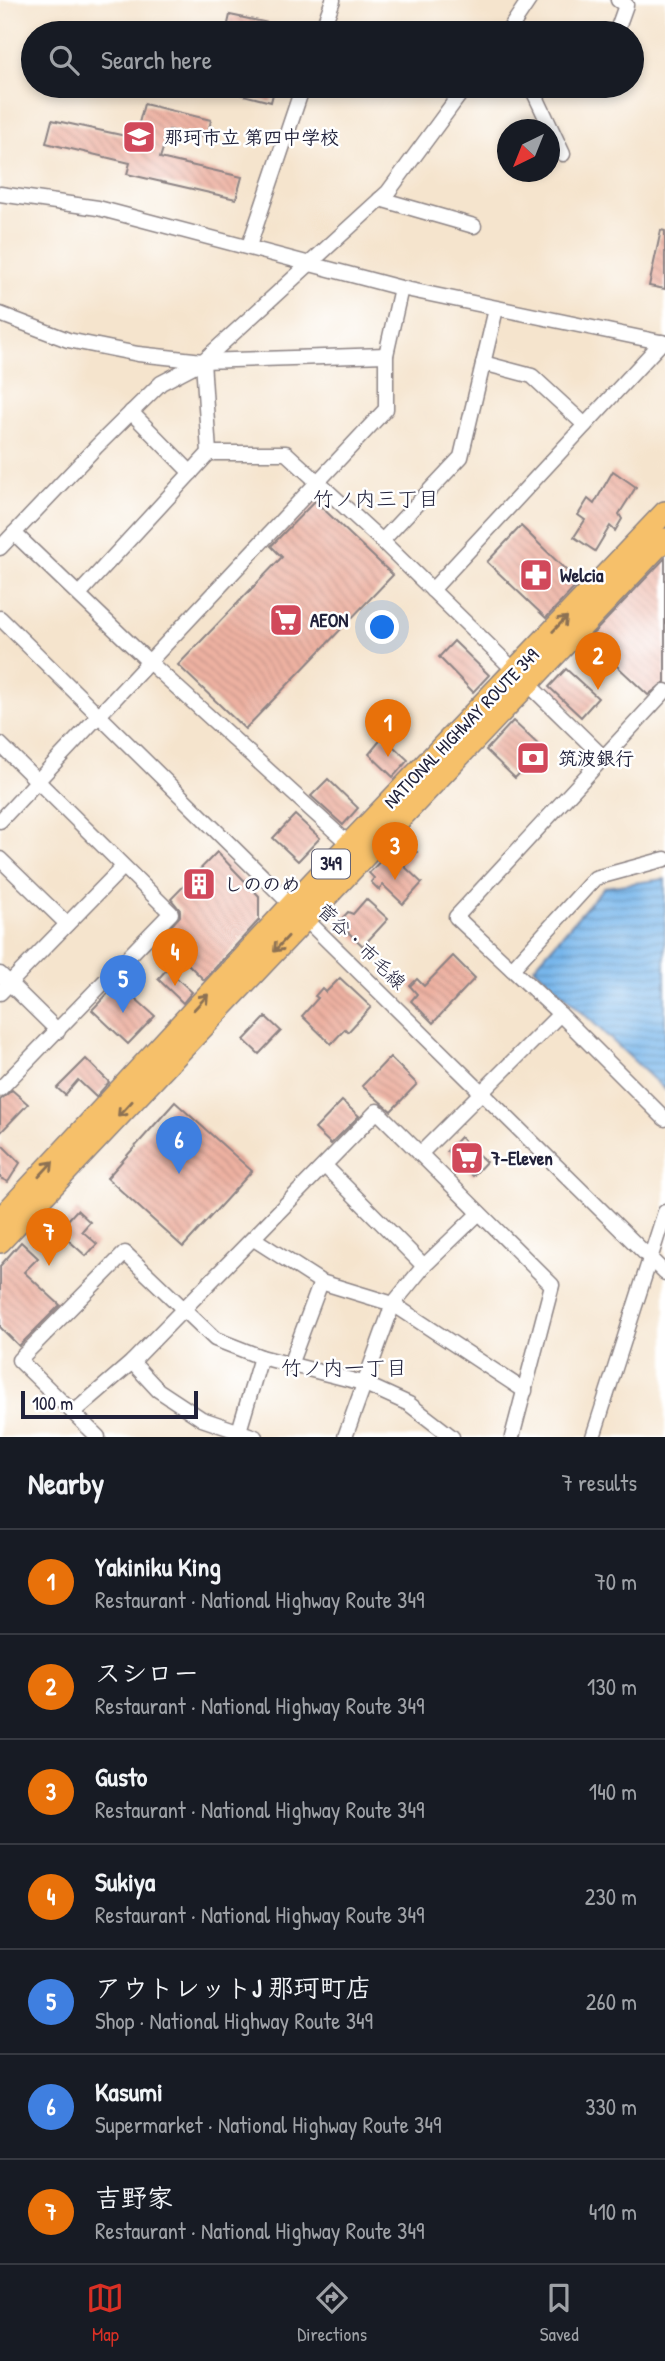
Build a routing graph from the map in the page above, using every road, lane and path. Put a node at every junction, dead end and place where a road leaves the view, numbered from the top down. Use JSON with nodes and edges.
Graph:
{"nodes":[{"id":1,"x":333,"y":0,"type":"edge"},
{"id":2,"x":529,"y":0,"type":"edge"},
{"id":3,"x":618,"y":0,"type":"edge"},
{"id":4,"x":325,"y":21,"type":"edge"},
{"id":5,"x":515,"y":21,"type":"edge"},
{"id":6,"x":620,"y":21,"type":"edge"},
{"id":7,"x":299,"y":98,"type":"edge"},
{"id":8,"x":457,"y":98,"type":"edge"},
{"id":9,"x":537,"y":98,"type":"edge"},
{"id":10,"x":563,"y":155,"type":"dead end"},
{"id":11,"x":0,"y":194,"type":"edge"},
{"id":12,"x":380,"y":199,"type":"junction"},
{"id":13,"x":474,"y":226,"type":"dead end"},
{"id":14,"x":249,"y":246,"type":"junction"},
{"id":15,"x":312,"y":262,"type":"junction"},
{"id":16,"x":401,"y":289,"type":"junction"},
{"id":17,"x":496,"y":309,"type":"junction"},
{"id":18,"x":0,"y":314,"type":"edge"},
{"id":19,"x":663,"y":342,"type":"edge"},
{"id":20,"x":386,"y":355,"type":"junction"},
{"id":21,"x":203,"y":361,"type":"junction"},
{"id":22,"x":483,"y":363,"type":"junction"},
{"id":23,"x":131,"y":412,"type":"junction"},
{"id":24,"x":585,"y":425,"type":"junction"},
{"id":25,"x":209,"y":453,"type":"junction"},
{"id":26,"x":191,"y":473,"type":"junction"},
{"id":27,"x":317,"y":480,"type":"junction"},
{"id":28,"x":665,"y":512,"type":"edge"},
{"id":29,"x":14,"y":533,"type":"junction"},
{"id":30,"x":665,"y":539,"type":"edge"},
{"id":31,"x":382,"y":541,"type":"junction"},
{"id":32,"x":0,"y":548,"type":"edge"},
{"id":33,"x":432,"y":590,"type":"junction"},
{"id":34,"x":79,"y":594,"type":"junction"},
{"id":35,"x":0,"y":618,"type":"edge"},
{"id":36,"x":147,"y":660,"type":"junction"},
{"id":37,"x":522,"y":677,"type":"junction"},
{"id":38,"x":663,"y":699,"type":"edge"},
{"id":39,"x":97,"y":713,"type":"junction"},
{"id":40,"x":0,"y":744,"type":"edge"},
{"id":41,"x":602,"y":756,"type":"junction"},
{"id":42,"x":36,"y":780,"type":"junction"},
{"id":43,"x":0,"y":821,"type":"edge"},
{"id":44,"x":350,"y":845,"type":"junction"},
{"id":45,"x":0,"y":859,"type":"edge"},
{"id":46,"x":665,"y":859,"type":"edge"},
{"id":47,"x":124,"y":867,"type":"junction"},
{"id":48,"x":299,"y":911,"type":"junction"},
{"id":49,"x":67,"y":924,"type":"junction"},
{"id":50,"x":512,"y":969,"type":"junction"},
{"id":51,"x":3,"y":983,"type":"edge"},
{"id":52,"x":560,"y":1014,"type":"junction"},
{"id":53,"x":58,"y":1031,"type":"junction"},
{"id":54,"x":0,"y":1089,"type":"edge"},
{"id":55,"x":484,"y":1091,"type":"junction"},
{"id":56,"x":665,"y":1119,"type":"edge"},
{"id":57,"x":420,"y":1154,"type":"junction"},
{"id":58,"x":325,"y":1166,"type":"junction"},
{"id":59,"x":665,"y":1212,"type":"edge"},
{"id":60,"x":478,"y":1213,"type":"junction"},
{"id":61,"x":0,"y":1219,"type":"edge"},
{"id":62,"x":254,"y":1239,"type":"junction"},
{"id":63,"x":0,"y":1242,"type":"edge"},
{"id":64,"x":652,"y":1259,"type":"junction"},
{"id":65,"x":424,"y":1266,"type":"junction"},
{"id":66,"x":665,"y":1273,"type":"edge"},
{"id":67,"x":321,"y":1282,"type":"junction"},
{"id":68,"x":393,"y":1304,"type":"junction"},
{"id":69,"x":183,"y":1309,"type":"junction"},
{"id":70,"x":261,"y":1357,"type":"junction"},
{"id":71,"x":131,"y":1362,"type":"junction"},
{"id":72,"x":291,"y":1363,"type":"junction"},
{"id":73,"x":362,"y":1383,"type":"junction"},
{"id":74,"x":525,"y":1391,"type":"junction"},
{"id":75,"x":73,"y":1413,"type":"junction"},
{"id":76,"x":239,"y":1431,"type":"junction"},
{"id":77,"x":447,"y":1435,"type":"edge"},
{"id":78,"x":98,"y":1437,"type":"edge"},
{"id":79,"x":255,"y":1437,"type":"edge"},
{"id":80,"x":345,"y":1437,"type":"edge"},
{"id":81,"x":512,"y":1437,"type":"edge"},
{"id":82,"x":593,"y":1437,"type":"edge"}],
"edges":[{"from":1,"to":4,"type":"street"},
{"from":2,"to":5,"type":"street"},
{"from":3,"to":6,"type":"street"},
{"from":7,"to":14,"type":"street"},
{"from":8,"to":12,"type":"street"},
{"from":9,"to":10,"type":"street"},
{"from":11,"to":14,"type":"street"},
{"from":12,"to":13,"type":"street"},
{"from":12,"to":15,"type":"street"},
{"from":14,"to":15,"type":"street"},
{"from":15,"to":16,"type":"street"},
{"from":15,"to":21,"type":"street"},
{"from":16,"to":17,"type":"street"},
{"from":16,"to":20,"type":"street"},
{"from":17,"to":19,"type":"street"},
{"from":17,"to":22,"type":"street"},
{"from":18,"to":21,"type":"street"},
{"from":19,"to":24,"type":"street"},
{"from":20,"to":21,"type":"street"},
{"from":20,"to":27,"type":"street"},
{"from":21,"to":23,"type":"street"},
{"from":21,"to":25,"type":"street"},
{"from":22,"to":24,"type":"street"},
{"from":22,"to":31,"type":"street"},
{"from":23,"to":26,"type":"street"},
{"from":23,"to":29,"type":"street"},
{"from":24,"to":33,"type":"street"},
{"from":25,"to":26,"type":"street"},
{"from":25,"to":27,"type":"street"},
{"from":26,"to":34,"type":"street"},
{"from":27,"to":31,"type":"street"},
{"from":27,"to":36,"type":"street"},
{"from":37,"to":28,"type":"highway","name":"NATIONAL HIGHWAY ROUTE 349","number":"349","one_way":true},
{"from":29,"to":32,"type":"street"},
{"from":29,"to":34,"type":"street"},
{"from":30,"to":37,"type":"highway","name":"NATIONAL HIGHWAY ROUTE 349","number":"349"},
{"from":31,"to":33,"type":"street"},
{"from":33,"to":37,"type":"street"},
{"from":34,"to":36,"type":"street"},
{"from":35,"to":39,"type":"street","name":"菅谷・市毛線"},
{"from":36,"to":39,"type":"street"},
{"from":36,"to":44,"type":"street"},
{"from":37,"to":41,"type":"street"},
{"from":37,"to":44,"type":"highway","name":"NATIONAL HIGHWAY ROUTE 349","number":"349"},
{"from":37,"to":48,"type":"highway","name":"NATIONAL HIGHWAY ROUTE 349","number":"349"},
{"from":38,"to":41,"type":"street"},
{"from":39,"to":42,"type":"street"},
{"from":39,"to":48,"type":"street","name":"菅谷・市毛線"},
{"from":40,"to":42,"type":"street"},
{"from":41,"to":50,"type":"street"},
{"from":42,"to":43,"type":"street"},
{"from":42,"to":47,"type":"street"},
{"from":44,"to":48,"type":"highway","name":"NATIONAL HIGHWAY ROUTE 349","number":"349"},
{"from":45,"to":49,"type":"street"},
{"from":46,"to":50,"type":"street"},
{"from":47,"to":49,"type":"street"},
{"from":47,"to":53,"type":"street"},
{"from":48,"to":55,"type":"street","name":"菅谷・市毛線"},
{"from":61,"to":48,"type":"highway","name":"NATIONAL HIGHWAY ROUTE 349","number":"349","one_way":true},
{"from":48,"to":63,"type":"highway","name":"NATIONAL HIGHWAY ROUTE 349","number":"349","one_way":true},
{"from":49,"to":51,"type":"street"},
{"from":50,"to":52,"type":"street"},
{"from":51,"to":53,"type":"street"},
{"from":52,"to":55,"type":"street"},
{"from":52,"to":56,"type":"street"},
{"from":53,"to":54,"type":"street"},
{"from":55,"to":57,"type":"street"},
{"from":55,"to":64,"type":"street","name":"菅谷・市毛線"},
{"from":57,"to":58,"type":"street"},
{"from":57,"to":60,"type":"street"},
{"from":58,"to":62,"type":"street"},
{"from":58,"to":65,"type":"street"},
{"from":59,"to":64,"type":"street"},
{"from":60,"to":65,"type":"street"},
{"from":60,"to":74,"type":"street"},
{"from":62,"to":67,"type":"street"},
{"from":62,"to":69,"type":"street"},
{"from":64,"to":66,"type":"street","name":"菅谷・市毛線"},
{"from":64,"to":82,"type":"street"},
{"from":65,"to":68,"type":"street"},
{"from":67,"to":68,"type":"street"},
{"from":67,"to":72,"type":"street"},
{"from":68,"to":73,"type":"street"},
{"from":68,"to":74,"type":"street"},
{"from":69,"to":70,"type":"street"},
{"from":69,"to":71,"type":"street"},
{"from":69,"to":75,"type":"street"},
{"from":70,"to":72,"type":"street"},
{"from":70,"to":76,"type":"street"},
{"from":71,"to":75,"type":"street"},
{"from":71,"to":76,"type":"street"},
{"from":72,"to":73,"type":"street"},
{"from":73,"to":77,"type":"street"},
{"from":73,"to":80,"type":"street"},
{"from":74,"to":81,"type":"street"},
{"from":75,"to":78,"type":"street"},
{"from":76,"to":79,"type":"street"}]}
